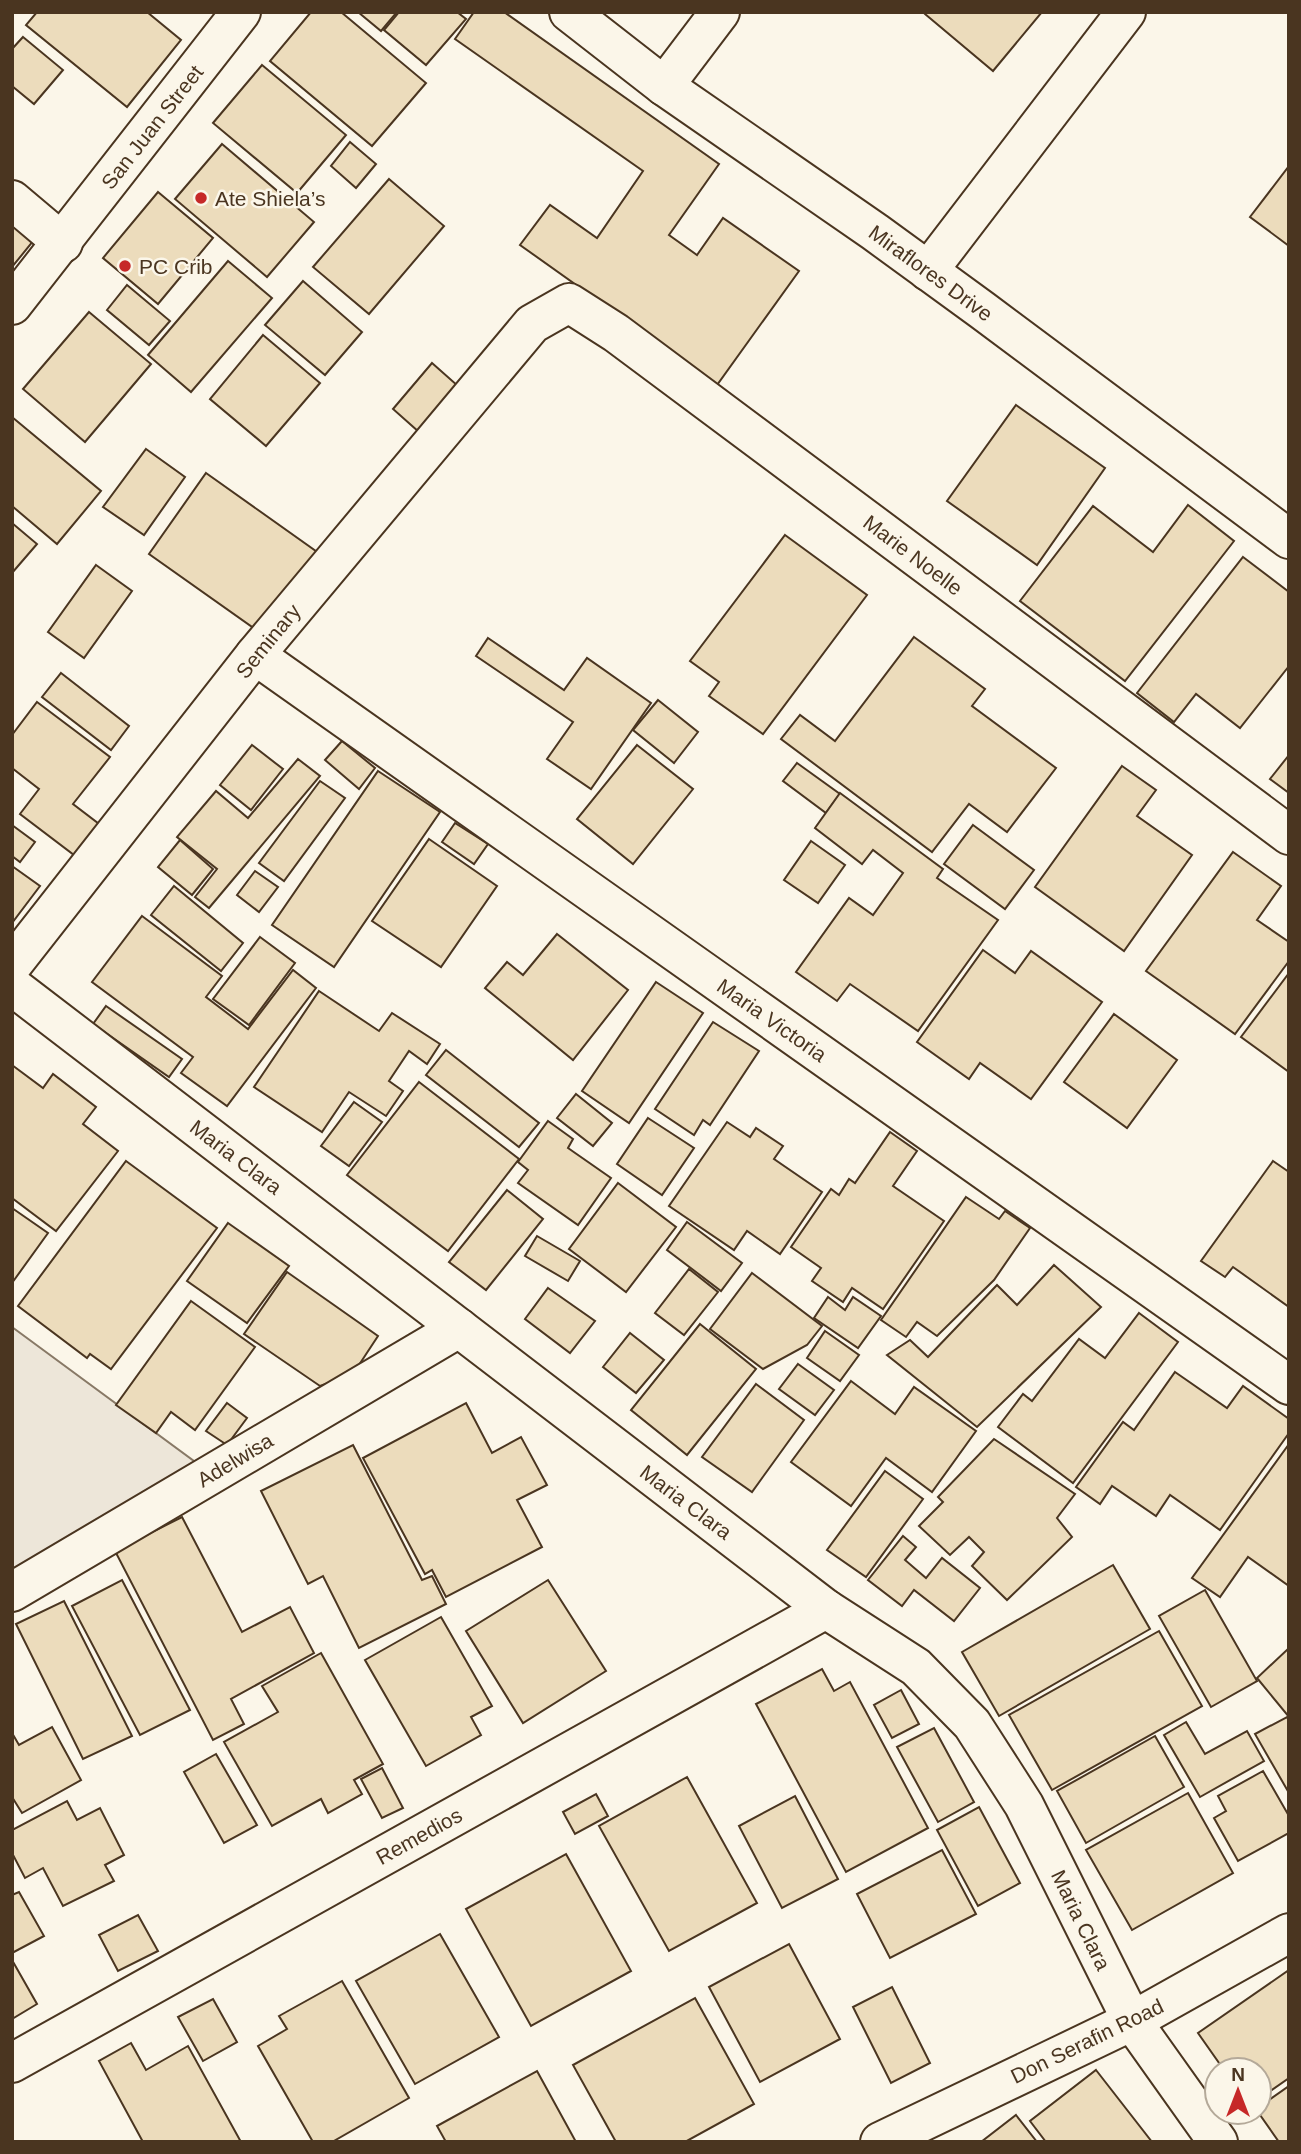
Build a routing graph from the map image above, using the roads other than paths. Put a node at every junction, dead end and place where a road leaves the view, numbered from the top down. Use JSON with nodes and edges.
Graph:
{"nodes":[{"id":1,"x":241,"y":12,"type":"edge"},
{"id":2,"x":569,"y":12,"type":"edge"},
{"id":3,"x":720,"y":12,"type":"edge"},
{"id":4,"x":1126,"y":12,"type":"edge"},
{"id":5,"x":664,"y":86,"type":"junction"},
{"id":6,"x":12,"y":200,"type":"edge"},
{"id":7,"x":63,"y":243,"type":"junction"},
{"id":8,"x":929,"y":271,"type":"junction"},
{"id":9,"x":12,"y":305,"type":"edge"},
{"id":10,"x":532,"y":324,"type":"joint"},
{"id":11,"x":1289,"y":539,"type":"edge"},
{"id":12,"x":255,"y":655,"type":"junction"},
{"id":13,"x":1289,"y":835,"type":"edge"},
{"id":14,"x":12,"y":965,"type":"edge"},
{"id":15,"x":12,"y":986,"type":"edge"},
{"id":16,"x":459,"y":1328,"type":"junction"},
{"id":17,"x":1289,"y":1385,"type":"edge"},
{"id":18,"x":12,"y":1592,"type":"edge"},
{"id":19,"x":826,"y":1609,"type":"junction"},
{"id":20,"x":1289,"y":1933,"type":"edge"},
{"id":21,"x":1132,"y":2021,"type":"junction"},
{"id":22,"x":12,"y":2063,"type":"edge"},
{"id":23,"x":880,"y":2142,"type":"edge"},
{"id":24,"x":1218,"y":2142,"type":"edge"}],
"edges":[{"from":1,"to":7,"type":"street","name":"San Juan Street"},
{"from":2,"to":5,"type":"street","name":"Miraflores Drive"},
{"from":3,"to":5,"type":"street"},
{"from":4,"to":8,"type":"street"},
{"from":5,"to":8,"type":"street","name":"Miraflores Drive"},
{"from":6,"to":7,"type":"street"},
{"from":7,"to":9,"type":"street","name":"San Juan Street"},
{"from":8,"to":11,"type":"street","name":"Miraflores Drive"},
{"from":10,"to":12,"type":"street","name":"Seminary"},
{"from":10,"to":13,"type":"street","name":"Marie Noelle"},
{"from":12,"to":14,"type":"street","name":"Seminary"},
{"from":12,"to":17,"type":"street","name":"Maria Victoria"},
{"from":15,"to":16,"type":"street","name":"Maria Clara"},
{"from":16,"to":18,"type":"street","name":"Adelwisa"},
{"from":16,"to":19,"type":"street","name":"Maria Clara"},
{"from":19,"to":21,"type":"street","name":"Maria Clara"},
{"from":19,"to":22,"type":"street","name":"Remedios"},
{"from":20,"to":21,"type":"street","name":"Don Serafin Road"},
{"from":21,"to":23,"type":"street","name":"Don Serafin Road"},
{"from":21,"to":24,"type":"street","name":"Maria Clara"}]}
